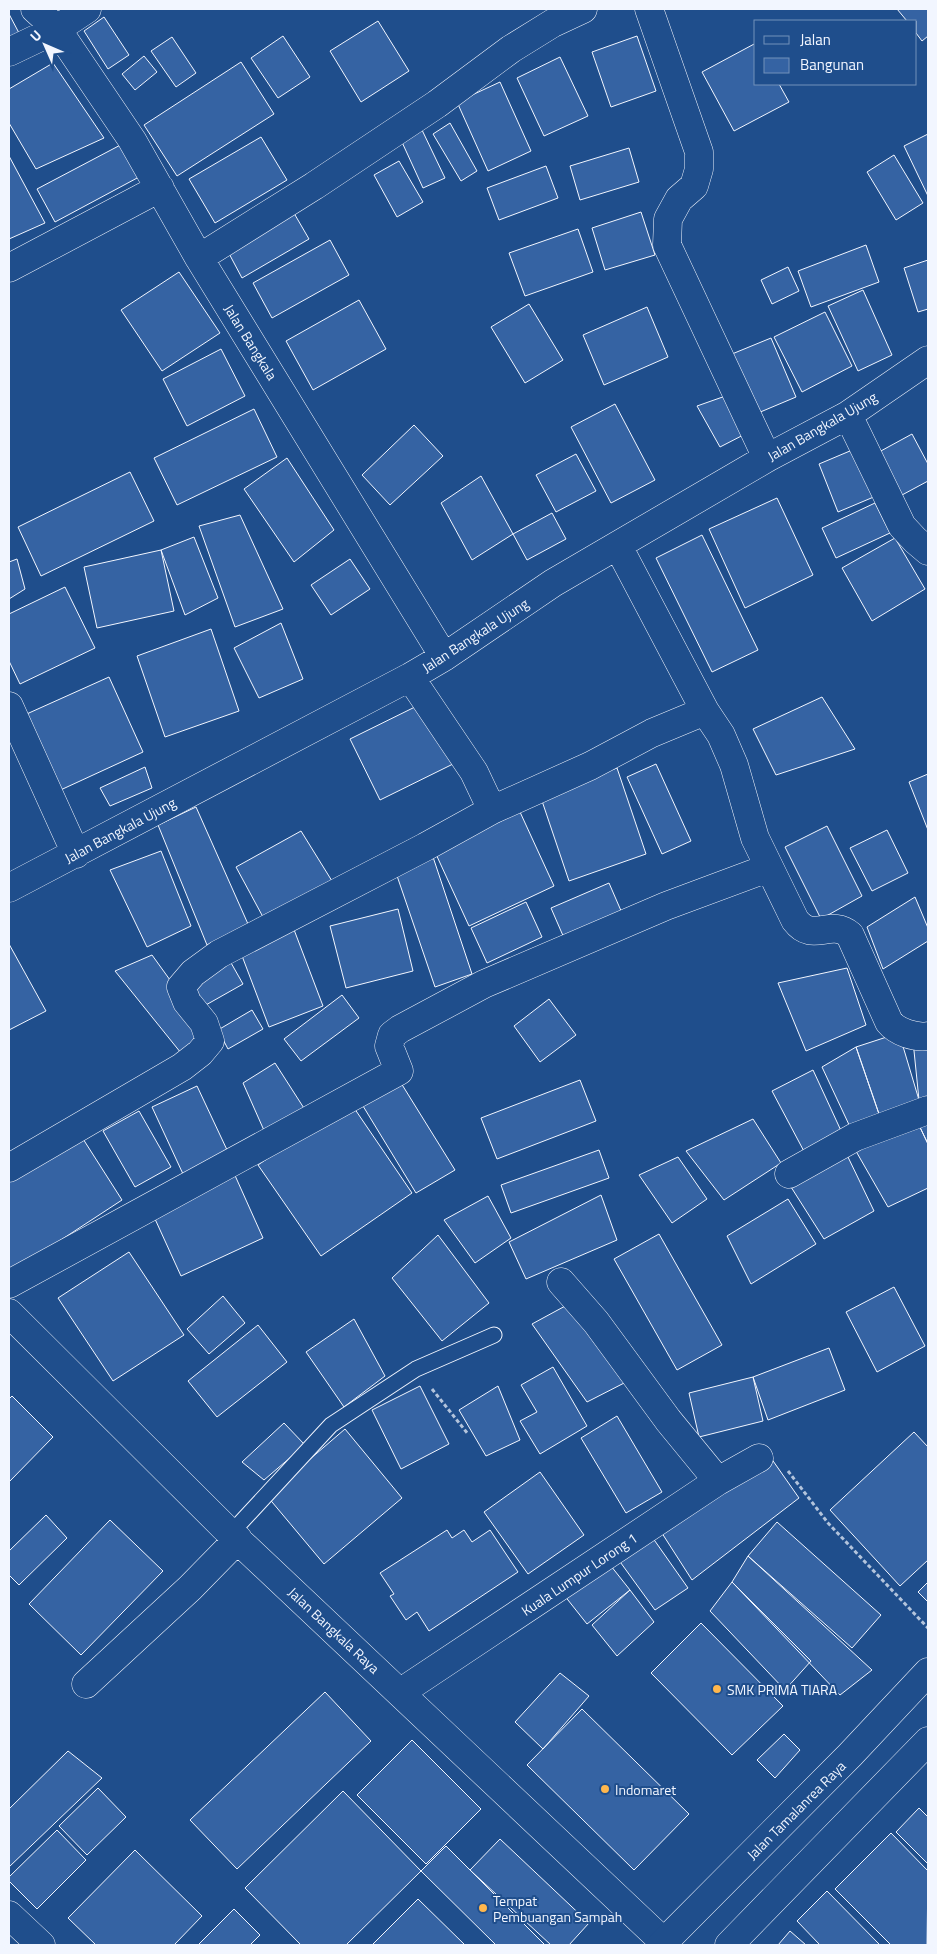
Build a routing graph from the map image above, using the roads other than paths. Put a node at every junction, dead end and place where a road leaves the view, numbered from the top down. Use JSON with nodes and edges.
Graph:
{"nodes":[{"id":1,"x":35,"y":9,"type":"edge"},
{"id":2,"x":87,"y":9,"type":"edge"},
{"id":3,"x":583,"y":9,"type":"edge"},
{"id":4,"x":649,"y":9,"type":"edge"},
{"id":5,"x":57,"y":29,"type":"junction"},
{"id":6,"x":9,"y":52,"type":"edge"},
{"id":7,"x":160,"y":188,"type":"junction"},
{"id":8,"x":199,"y":258,"type":"junction"},
{"id":9,"x":9,"y":268,"type":"edge"},
{"id":10,"x":928,"y":360,"type":"edge"},
{"id":11,"x":848,"y":415,"type":"junction"},
{"id":12,"x":767,"y":458,"type":"junction"},
{"id":13,"x":618,"y":546,"type":"junction"},
{"id":14,"x":928,"y":551,"type":"edge"},
{"id":15,"x":444,"y":657,"type":"junction"},
{"id":16,"x":410,"y":677,"type":"junction"},
{"id":17,"x":9,"y":706,"type":"edge"},
{"id":18,"x":705,"y":711,"type":"junction"},
{"id":19,"x":492,"y":810,"type":"junction"},
{"id":20,"x":76,"y":854,"type":"junction"},
{"id":21,"x":768,"y":868,"type":"junction"},
{"id":22,"x":9,"y":888,"type":"edge"},
{"id":23,"x":928,"y":1036,"type":"edge"},
{"id":24,"x":928,"y":1110,"type":"edge"},
{"id":25,"x":9,"y":1168,"type":"edge"},
{"id":26,"x":789,"y":1174,"type":"dead end"},
{"id":27,"x":561,"y":1282,"type":"dead end"},
{"id":28,"x":9,"y":1284,"type":"edge"},
{"id":29,"x":9,"y":1313,"type":"edge"},
{"id":30,"x":494,"y":1335,"type":"dead end"},
{"id":31,"x":759,"y":1458,"type":"road end"},
{"id":32,"x":718,"y":1481,"type":"junction"},
{"id":33,"x":235,"y":1536,"type":"junction"},
{"id":34,"x":928,"y":1672,"type":"edge"},
{"id":35,"x":86,"y":1684,"type":"dead end"},
{"id":36,"x":401,"y":1692,"type":"junction"},
{"id":37,"x":928,"y":1741,"type":"edge"},
{"id":38,"x":9,"y":1915,"type":"edge"},
{"id":39,"x":664,"y":1944,"type":"edge"},
{"id":40,"x":41,"y":1945,"type":"edge"},
{"id":41,"x":729,"y":1945,"type":"edge"}],
"edges":[{"from":1,"to":5,"type":"street","name":"Jalan Bangkala"},
{"from":2,"to":5,"type":"street"},
{"from":3,"to":8,"type":"street"},
{"from":4,"to":12,"type":"street"},
{"from":5,"to":6,"type":"street"},
{"from":5,"to":7,"type":"street","name":"Jalan Bangkala"},
{"from":7,"to":8,"type":"street","name":"Jalan Bangkala"},
{"from":7,"to":9,"type":"street"},
{"from":8,"to":15,"type":"street","name":"Jalan Bangkala"},
{"from":10,"to":11,"type":"street","name":"Jalan Bangkala Ujung"},
{"from":11,"to":12,"type":"street","name":"Jalan Bangkala Ujung"},
{"from":11,"to":14,"type":"street"},
{"from":12,"to":13,"type":"street","name":"Jalan Bangkala Ujung"},
{"from":13,"to":15,"type":"street","name":"Jalan Bangkala Ujung"},
{"from":13,"to":18,"type":"street"},
{"from":15,"to":16,"type":"street","name":"Jalan Bangkala Ujung"},
{"from":16,"to":19,"type":"street"},
{"from":16,"to":20,"type":"street","name":"Jalan Bangkala Ujung"},
{"from":17,"to":20,"type":"street"},
{"from":18,"to":19,"type":"street"},
{"from":18,"to":21,"type":"street"},
{"from":19,"to":25,"type":"street"},
{"from":20,"to":22,"type":"street","name":"Jalan Bangkala Ujung"},
{"from":21,"to":23,"type":"street"},
{"from":21,"to":28,"type":"street"},
{"from":24,"to":26,"type":"street"},
{"from":27,"to":32,"type":"street"},
{"from":29,"to":33,"type":"street","name":"Jalan Bangkala Raya"},
{"from":30,"to":33,"type":"lane"},
{"from":31,"to":32,"type":"street","name":"Kuala Lumpur Lorong 1"},
{"from":32,"to":36,"type":"street","name":"Kuala Lumpur Lorong 1"},
{"from":33,"to":35,"type":"street"},
{"from":33,"to":36,"type":"street","name":"Jalan Bangkala Raya"},
{"from":34,"to":39,"type":"street","name":"Jalan Tamalanrea Raya"},
{"from":36,"to":39,"type":"street","name":"Jalan Bangkala Raya"},
{"from":37,"to":41,"type":"street"},
{"from":38,"to":40,"type":"street"}]}
